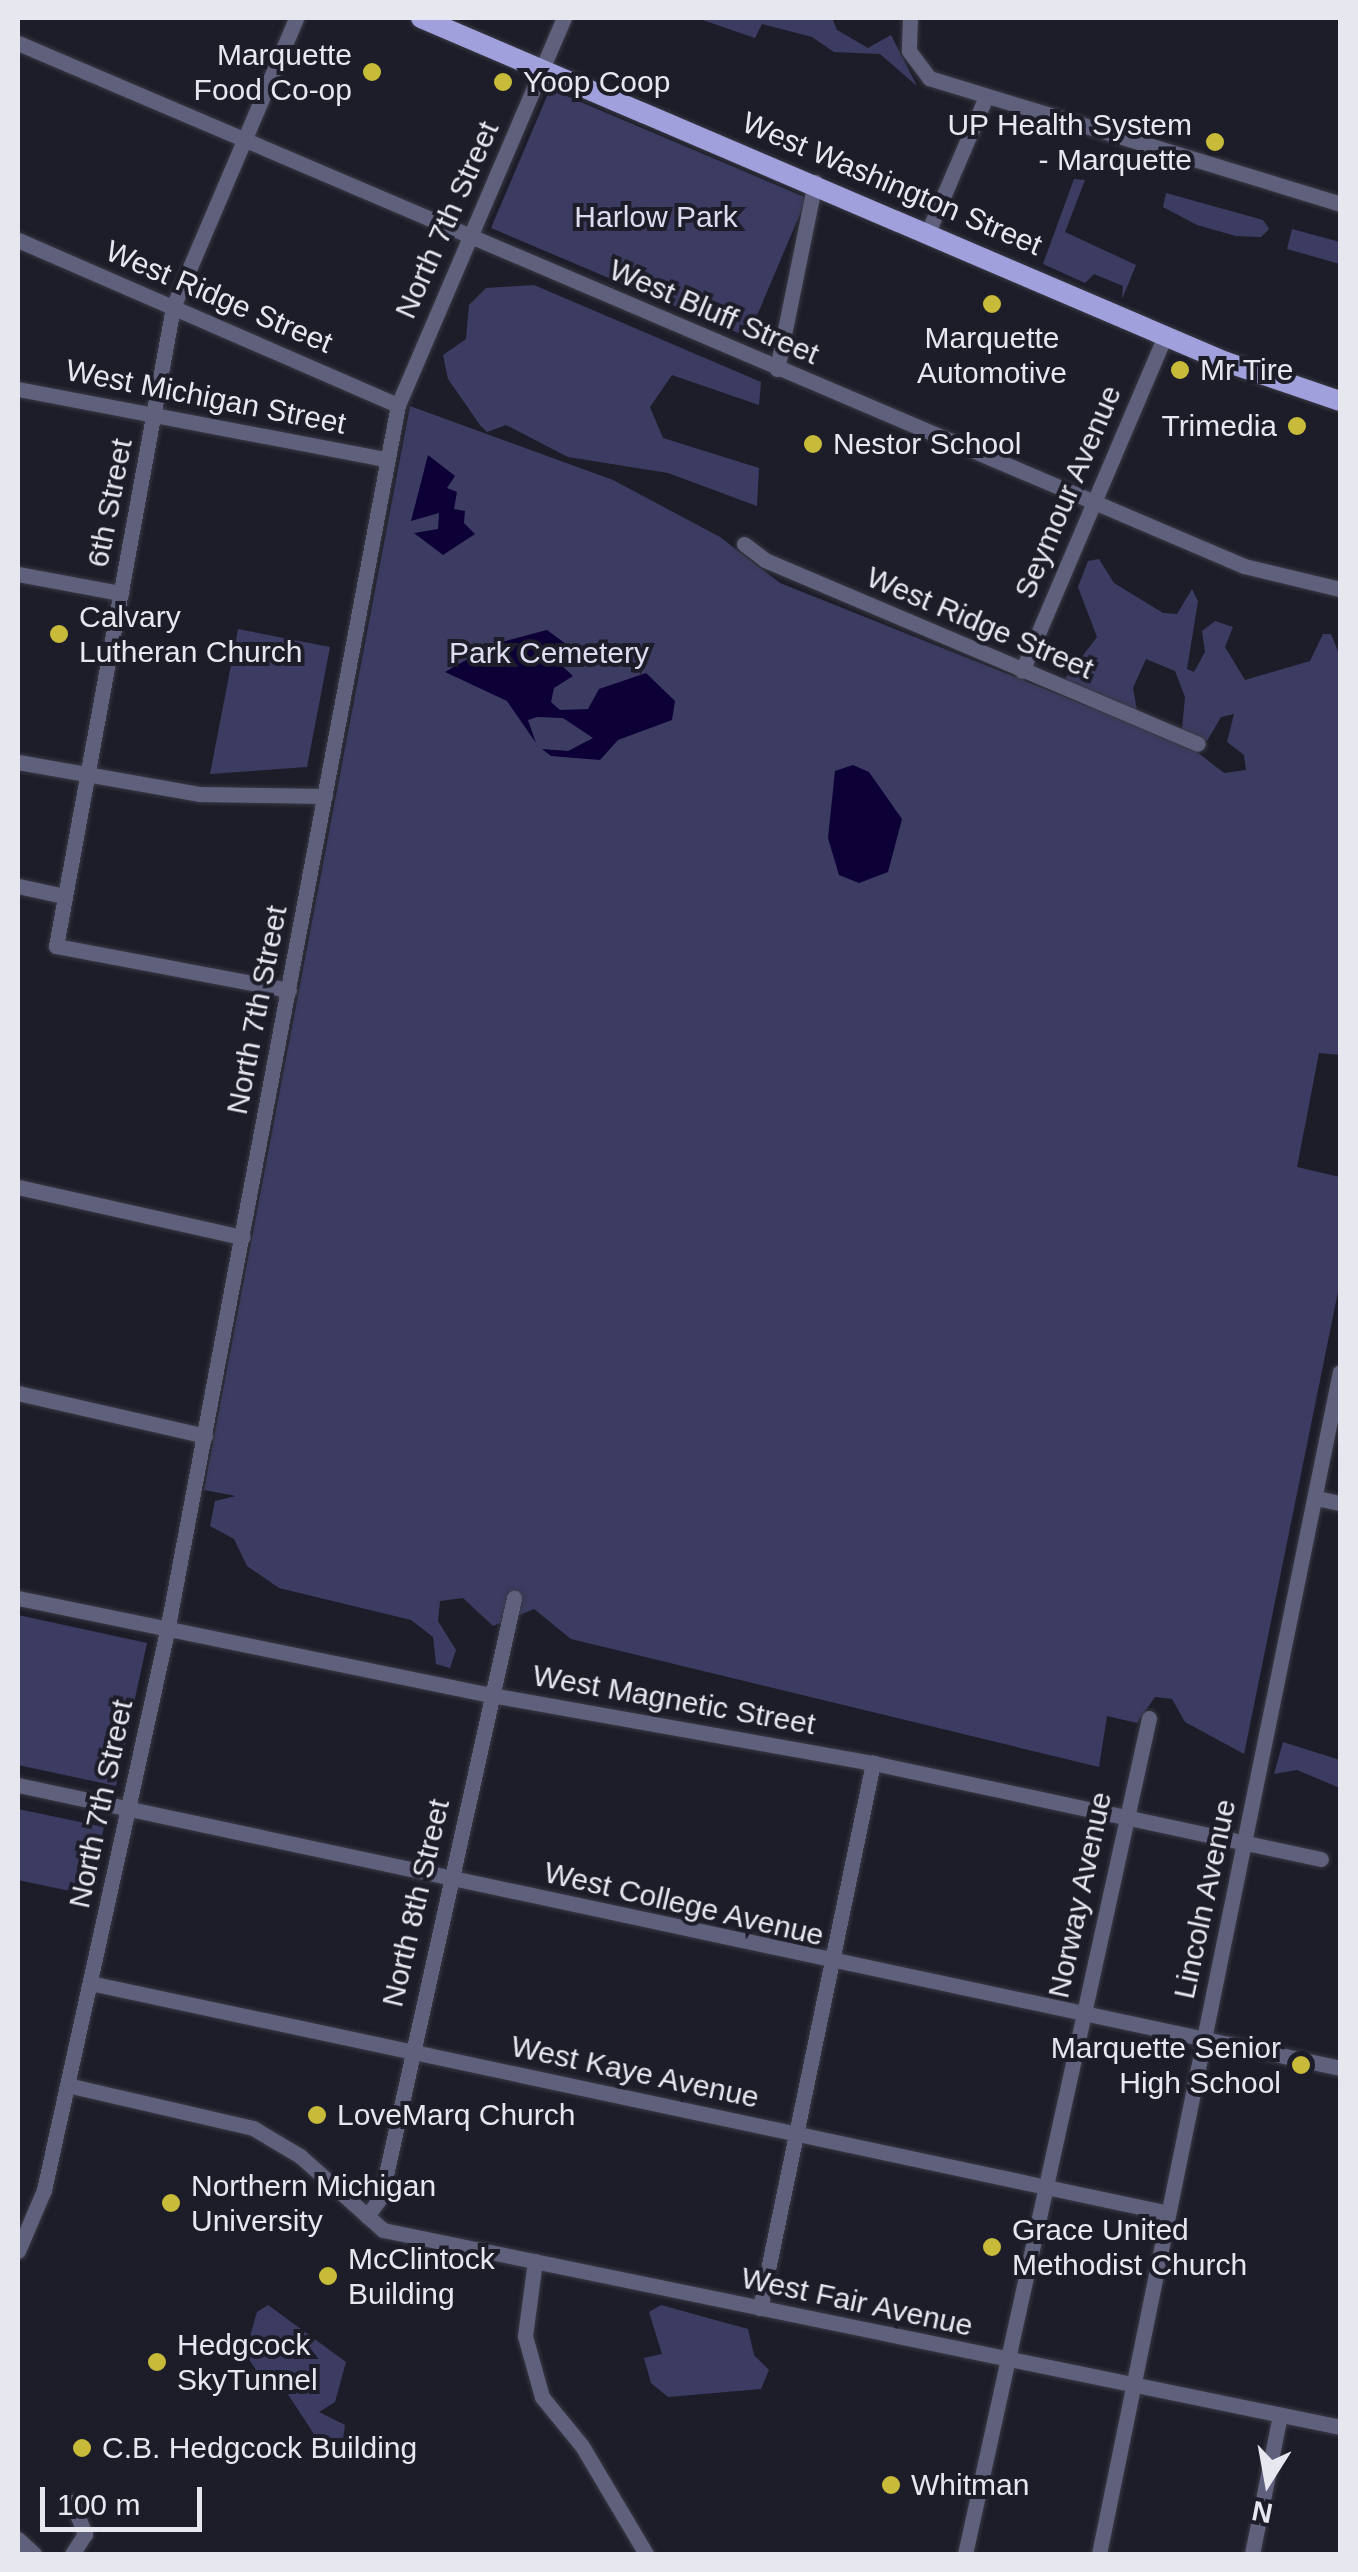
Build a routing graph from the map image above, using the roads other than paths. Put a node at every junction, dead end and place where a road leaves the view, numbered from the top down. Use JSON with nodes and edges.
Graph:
{"nodes":[{"id":1,"x":296,"y":18,"type":"edge"},
{"id":2,"x":421,"y":18,"type":"edge"},
{"id":3,"x":564,"y":18,"type":"edge"},
{"id":4,"x":910,"y":18,"type":"edge"},
{"id":5,"x":18,"y":43,"type":"edge"},
{"id":6,"x":542,"y":69,"type":"junction"},
{"id":7,"x":986,"y":97,"type":"junction"},
{"id":8,"x":246,"y":142,"type":"junction"},
{"id":9,"x":814,"y":182,"type":"junction"},
{"id":10,"x":1340,"y":204,"type":"edge"},
{"id":11,"x":928,"y":232,"type":"junction"},
{"id":12,"x":468,"y":236,"type":"junction"},
{"id":13,"x":18,"y":240,"type":"edge"},
{"id":14,"x":173,"y":307,"type":"junction"},
{"id":15,"x":1165,"y":335,"type":"junction"},
{"id":16,"x":777,"y":369,"type":"junction"},
{"id":17,"x":18,"y":390,"type":"edge"},
{"id":18,"x":1340,"y":401,"type":"edge"},
{"id":19,"x":398,"y":405,"type":"junction"},
{"id":20,"x":155,"y":416,"type":"junction"},
{"id":21,"x":384,"y":459,"type":"junction"},
{"id":22,"x":1092,"y":502,"type":"junction"},
{"id":23,"x":744,"y":544,"type":"dead end"},
{"id":24,"x":18,"y":574,"type":"edge"},
{"id":25,"x":1340,"y":589,"type":"edge"},
{"id":26,"x":121,"y":593,"type":"junction"},
{"id":27,"x":1022,"y":671,"type":"junction"},
{"id":28,"x":1198,"y":744,"type":"dead end"},
{"id":29,"x":18,"y":762,"type":"edge"},
{"id":30,"x":88,"y":773,"type":"junction"},
{"id":31,"x":326,"y":796,"type":"junction"},
{"id":32,"x":18,"y":886,"type":"edge"},
{"id":33,"x":64,"y":896,"type":"junction"},
{"id":34,"x":289,"y":990,"type":"junction"},
{"id":35,"x":18,"y":1187,"type":"edge"},
{"id":36,"x":242,"y":1237,"type":"junction"},
{"id":37,"x":1340,"y":1372,"type":"edge"},
{"id":38,"x":18,"y":1394,"type":"edge"},
{"id":39,"x":205,"y":1436,"type":"junction"},
{"id":40,"x":1316,"y":1498,"type":"junction"},
{"id":41,"x":1340,"y":1503,"type":"edge"},
{"id":42,"x":18,"y":1598,"type":"edge"},
{"id":43,"x":514,"y":1598,"type":"dead end"},
{"id":44,"x":167,"y":1630,"type":"junction"},
{"id":45,"x":491,"y":1696,"type":"junction"},
{"id":46,"x":1149,"y":1718,"type":"dead end"},
{"id":47,"x":873,"y":1763,"type":"junction"},
{"id":48,"x":18,"y":1786,"type":"edge"},
{"id":49,"x":129,"y":1809,"type":"junction"},
{"id":50,"x":1123,"y":1821,"type":"junction"},
{"id":51,"x":1245,"y":1843,"type":"junction"},
{"id":52,"x":1321,"y":1860,"type":"dead end"},
{"id":53,"x":449,"y":1878,"type":"junction"},
{"id":54,"x":833,"y":1966,"type":"junction"},
{"id":55,"x":90,"y":1983,"type":"junction"},
{"id":56,"x":1082,"y":2014,"type":"junction"},
{"id":57,"x":1203,"y":2040,"type":"junction"},
{"id":58,"x":411,"y":2050,"type":"junction"},
{"id":59,"x":1340,"y":2068,"type":"edge"},
{"id":60,"x":67,"y":2085,"type":"junction"},
{"id":61,"x":795,"y":2136,"type":"junction"},
{"id":62,"x":1047,"y":2188,"type":"junction"},
{"id":63,"x":1168,"y":2213,"type":"junction"},
{"id":64,"x":366,"y":2216,"type":"junction"},
{"id":65,"x":18,"y":2250,"type":"edge"},
{"id":66,"x":535,"y":2261,"type":"junction"},
{"id":67,"x":760,"y":2308,"type":"junction"},
{"id":68,"x":1009,"y":2363,"type":"junction"},
{"id":69,"x":1134,"y":2387,"type":"junction"},
{"id":70,"x":1280,"y":2415,"type":"junction"},
{"id":71,"x":1340,"y":2427,"type":"edge"},
{"id":72,"x":72,"y":2502,"type":"dead end"},
{"id":73,"x":18,"y":2539,"type":"edge"},
{"id":74,"x":34,"y":2554,"type":"edge"},
{"id":75,"x":72,"y":2554,"type":"edge"},
{"id":76,"x":646,"y":2554,"type":"edge"},
{"id":77,"x":966,"y":2554,"type":"edge"},
{"id":78,"x":1099,"y":2554,"type":"edge"},
{"id":79,"x":1252,"y":2554,"type":"edge"}],
"edges":[{"from":1,"to":8,"type":"street","name":"6th Street"},
{"from":2,"to":6,"type":"main road","name":"West Washington Street"},
{"from":3,"to":6,"type":"street","name":"North 7th Street"},
{"from":4,"to":7,"type":"street"},
{"from":5,"to":8,"type":"street","name":"West Bluff Street"},
{"from":6,"to":9,"type":"main road","name":"West Washington Street"},
{"from":6,"to":12,"type":"street","name":"North 7th Street"},
{"from":7,"to":10,"type":"street"},
{"from":7,"to":11,"type":"street"},
{"from":8,"to":12,"type":"street","name":"West Bluff Street"},
{"from":8,"to":14,"type":"street","name":"6th Street"},
{"from":9,"to":11,"type":"main road","name":"West Washington Street"},
{"from":9,"to":16,"type":"street"},
{"from":11,"to":15,"type":"main road","name":"West Washington Street"},
{"from":12,"to":16,"type":"street","name":"West Bluff Street"},
{"from":12,"to":19,"type":"street","name":"North 7th Street"},
{"from":13,"to":14,"type":"street","name":"West Ridge Street"},
{"from":14,"to":19,"type":"street","name":"West Ridge Street"},
{"from":14,"to":20,"type":"street","name":"6th Street"},
{"from":15,"to":18,"type":"main road","name":"West Washington Street"},
{"from":15,"to":22,"type":"street","name":"Seymour Avenue"},
{"from":16,"to":22,"type":"street","name":"West Bluff Street"},
{"from":17,"to":20,"type":"street","name":"West Michigan Street"},
{"from":19,"to":21,"type":"street","name":"North 7th Street"},
{"from":20,"to":21,"type":"street","name":"West Michigan Street"},
{"from":20,"to":26,"type":"street","name":"6th Street"},
{"from":21,"to":31,"type":"street","name":"North 7th Street"},
{"from":22,"to":25,"type":"street","name":"West Bluff Street"},
{"from":22,"to":27,"type":"street","name":"Seymour Avenue"},
{"from":23,"to":27,"type":"street","name":"West Ridge Street"},
{"from":24,"to":26,"type":"street"},
{"from":26,"to":30,"type":"street","name":"6th Street"},
{"from":27,"to":28,"type":"street","name":"West Ridge Street"},
{"from":29,"to":30,"type":"street"},
{"from":30,"to":31,"type":"street"},
{"from":30,"to":33,"type":"street","name":"6th Street"},
{"from":31,"to":34,"type":"street","name":"North 7th Street"},
{"from":32,"to":33,"type":"street"},
{"from":33,"to":34,"type":"street","name":"6th Street"},
{"from":34,"to":36,"type":"street","name":"North 7th Street"},
{"from":35,"to":36,"type":"street"},
{"from":36,"to":39,"type":"street","name":"North 7th Street"},
{"from":37,"to":40,"type":"street","name":"Lincoln Avenue"},
{"from":38,"to":39,"type":"street"},
{"from":39,"to":44,"type":"street","name":"North 7th Street"},
{"from":40,"to":41,"type":"street"},
{"from":40,"to":51,"type":"street","name":"Lincoln Avenue"},
{"from":42,"to":44,"type":"street","name":"West Magnetic Street"},
{"from":43,"to":45,"type":"street","name":"North 8th Street"},
{"from":44,"to":45,"type":"street","name":"West Magnetic Street"},
{"from":44,"to":49,"type":"street","name":"North 7th Street"},
{"from":45,"to":47,"type":"street","name":"West Magnetic Street"},
{"from":45,"to":53,"type":"street","name":"North 8th Street"},
{"from":46,"to":50,"type":"street","name":"Norway Avenue"},
{"from":47,"to":50,"type":"street","name":"West Magnetic Street"},
{"from":47,"to":54,"type":"street"},
{"from":48,"to":49,"type":"street","name":"West College Avenue"},
{"from":49,"to":53,"type":"street","name":"West College Avenue"},
{"from":49,"to":55,"type":"street","name":"North 7th Street"},
{"from":50,"to":51,"type":"street","name":"West Magnetic Street"},
{"from":50,"to":56,"type":"street","name":"Norway Avenue"},
{"from":51,"to":52,"type":"street","name":"West Magnetic Street"},
{"from":51,"to":57,"type":"street","name":"Lincoln Avenue"},
{"from":53,"to":54,"type":"street","name":"West College Avenue"},
{"from":53,"to":58,"type":"street","name":"North 8th Street"},
{"from":54,"to":56,"type":"street","name":"West College Avenue"},
{"from":54,"to":61,"type":"street"},
{"from":55,"to":58,"type":"street","name":"West Kaye Avenue"},
{"from":55,"to":60,"type":"street","name":"North 7th Street"},
{"from":56,"to":57,"type":"street","name":"West College Avenue"},
{"from":56,"to":62,"type":"street","name":"Norway Avenue"},
{"from":57,"to":59,"type":"street","name":"West College Avenue"},
{"from":57,"to":63,"type":"street","name":"Lincoln Avenue"},
{"from":58,"to":61,"type":"street","name":"West Kaye Avenue"},
{"from":58,"to":64,"type":"street","name":"North 8th Street"},
{"from":60,"to":64,"type":"street","name":"West Fair Avenue"},
{"from":60,"to":65,"type":"street","name":"North 7th Street"},
{"from":61,"to":62,"type":"street","name":"West Kaye Avenue"},
{"from":61,"to":67,"type":"street"},
{"from":62,"to":63,"type":"street","name":"West Kaye Avenue"},
{"from":62,"to":68,"type":"street","name":"Norway Avenue"},
{"from":63,"to":69,"type":"street","name":"Lincoln Avenue"},
{"from":64,"to":66,"type":"street","name":"West Fair Avenue"},
{"from":66,"to":67,"type":"street","name":"West Fair Avenue"},
{"from":66,"to":76,"type":"street"},
{"from":67,"to":68,"type":"street","name":"West Fair Avenue"},
{"from":68,"to":69,"type":"street","name":"West Fair Avenue"},
{"from":68,"to":77,"type":"street","name":"Norway Avenue"},
{"from":69,"to":70,"type":"street","name":"West Fair Avenue"},
{"from":69,"to":78,"type":"street","name":"Lincoln Avenue"},
{"from":70,"to":71,"type":"street","name":"West Fair Avenue"},
{"from":70,"to":79,"type":"street"},
{"from":72,"to":75,"type":"street"},
{"from":73,"to":74,"type":"street"}]}
